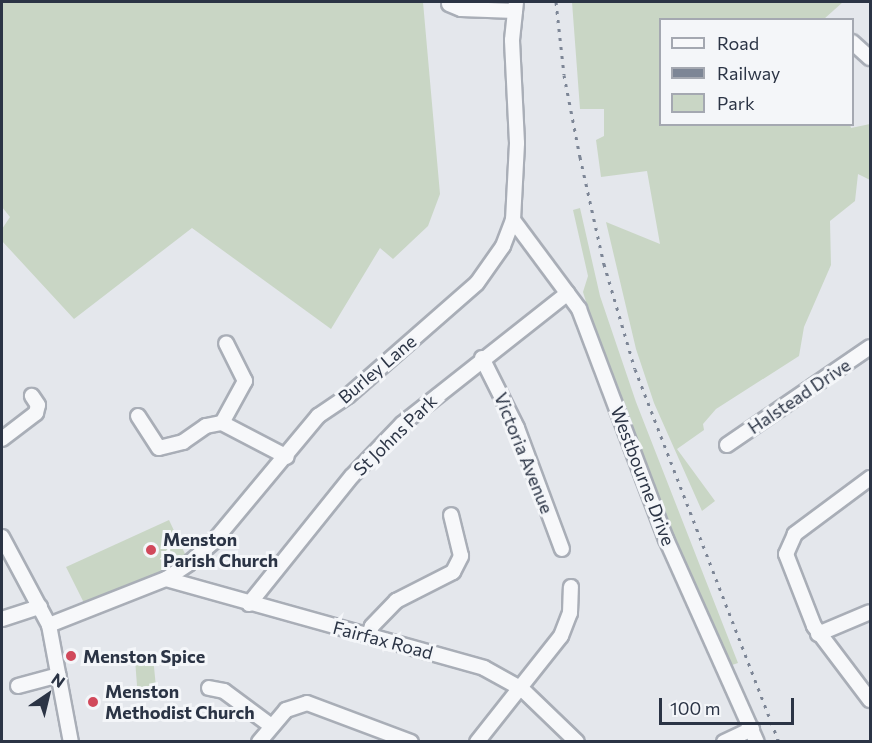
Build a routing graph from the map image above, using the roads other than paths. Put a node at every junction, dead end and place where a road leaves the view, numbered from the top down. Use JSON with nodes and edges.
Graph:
{"nodes":[{"id":1,"x":449,"y":4,"type":"dead end"},
{"id":2,"x":515,"y":6,"type":"edge"},
{"id":3,"x":854,"y":44,"type":"edge"},
{"id":4,"x":870,"y":58,"type":"edge"},
{"id":5,"x":513,"y":220,"type":"junction"},
{"id":6,"x":568,"y":293,"type":"junction"},
{"id":7,"x":226,"y":343,"type":"dead end"},
{"id":8,"x":870,"y":348,"type":"edge"},
{"id":9,"x":482,"y":358,"type":"junction"},
{"id":10,"x":32,"y":396,"type":"dead end"},
{"id":11,"x":138,"y":416,"type":"dead end"},
{"id":12,"x":222,"y":423,"type":"junction"},
{"id":13,"x":2,"y":439,"type":"edge"},
{"id":14,"x":727,"y":446,"type":"dead end"},
{"id":15,"x":287,"y":456,"type":"junction"},
{"id":16,"x":870,"y":478,"type":"edge"},
{"id":17,"x":452,"y":515,"type":"dead end"},
{"id":18,"x":2,"y":537,"type":"edge"},
{"id":19,"x":562,"y":549,"type":"dead end"},
{"id":20,"x":7,"y":560,"type":"edge"},
{"id":21,"x":166,"y":579,"type":"junction"},
{"id":22,"x":571,"y":587,"type":"dead end"},
{"id":23,"x":249,"y":604,"type":"junction"},
{"id":24,"x":40,"y":607,"type":"junction"},
{"id":25,"x":870,"y":612,"type":"edge"},
{"id":26,"x":2,"y":619,"type":"edge"},
{"id":27,"x":49,"y":625,"type":"junction"},
{"id":28,"x":818,"y":634,"type":"junction"},
{"id":29,"x":369,"y":635,"type":"junction"},
{"id":30,"x":59,"y":675,"type":"junction"},
{"id":31,"x":18,"y":686,"type":"dead end"},
{"id":32,"x":208,"y":688,"type":"dead end"},
{"id":33,"x":522,"y":689,"type":"junction"},
{"id":34,"x":870,"y":700,"type":"edge"},
{"id":35,"x":270,"y":725,"type":"junction"},
{"id":36,"x":754,"y":735,"type":"edge"},
{"id":37,"x":379,"y":738,"type":"edge"},
{"id":38,"x":71,"y":741,"type":"edge"},
{"id":39,"x":259,"y":741,"type":"edge"},
{"id":40,"x":411,"y":741,"type":"edge"},
{"id":41,"x":477,"y":741,"type":"edge"},
{"id":42,"x":577,"y":741,"type":"edge"},
{"id":43,"x":724,"y":741,"type":"edge"}],
"edges":[{"from":1,"to":2,"type":"street"},
{"from":2,"to":5,"type":"street","name":"Burley Lane"},
{"from":3,"to":4,"type":"street"},
{"from":5,"to":6,"type":"street","name":"Westbourne Drive"},
{"from":5,"to":15,"type":"street","name":"Burley Lane"},
{"from":6,"to":9,"type":"street","name":"St Johns Park"},
{"from":6,"to":36,"type":"street","name":"Westbourne Drive"},
{"from":7,"to":12,"type":"street"},
{"from":8,"to":14,"type":"street","name":"Halstead Drive"},
{"from":9,"to":19,"type":"street","name":"Victoria Avenue"},
{"from":9,"to":23,"type":"street","name":"St Johns Park"},
{"from":10,"to":13,"type":"street"},
{"from":11,"to":12,"type":"street"},
{"from":12,"to":15,"type":"street"},
{"from":15,"to":21,"type":"street","name":"Burley Lane"},
{"from":16,"to":28,"type":"street"},
{"from":17,"to":29,"type":"street"},
{"from":18,"to":20,"type":"street"},
{"from":20,"to":24,"type":"street"},
{"from":21,"to":23,"type":"street","name":"Fairfax Road"},
{"from":21,"to":27,"type":"street","name":"Burley Lane"},
{"from":22,"to":33,"type":"street"},
{"from":23,"to":29,"type":"street","name":"Fairfax Road"},
{"from":24,"to":26,"type":"street"},
{"from":24,"to":27,"type":"street"},
{"from":25,"to":28,"type":"street"},
{"from":27,"to":30,"type":"street"},
{"from":28,"to":34,"type":"street"},
{"from":29,"to":33,"type":"street","name":"Fairfax Road"},
{"from":30,"to":31,"type":"street"},
{"from":30,"to":38,"type":"street"},
{"from":32,"to":35,"type":"street"},
{"from":33,"to":41,"type":"street"},
{"from":33,"to":42,"type":"street","name":"Fairfax Road"},
{"from":35,"to":37,"type":"street"},
{"from":35,"to":39,"type":"street"},
{"from":36,"to":43,"type":"street"},
{"from":37,"to":40,"type":"street"}]}
